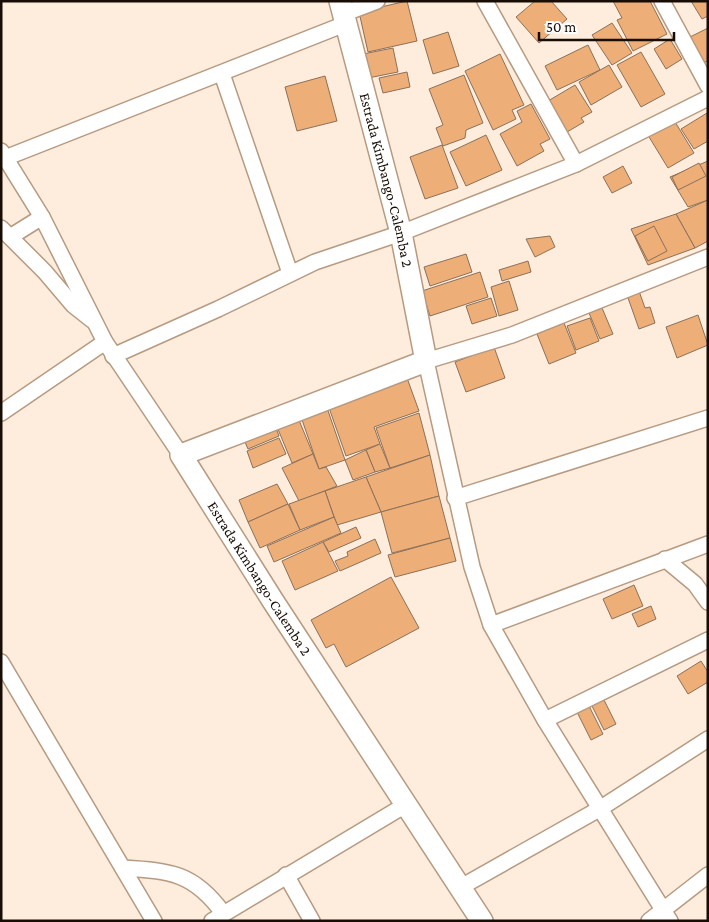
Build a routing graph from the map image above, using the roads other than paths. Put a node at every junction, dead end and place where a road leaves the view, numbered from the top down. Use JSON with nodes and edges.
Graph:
{"nodes":[{"id":1,"x":378,"y":1,"type":"edge"},
{"id":2,"x":484,"y":1,"type":"edge"},
{"id":3,"x":662,"y":1,"type":"edge"},
{"id":4,"x":342,"y":13,"type":"edge"},
{"id":5,"x":222,"y":74,"type":"junction"},
{"id":6,"x":708,"y":86,"type":"edge"},
{"id":7,"x":708,"y":98,"type":"edge"},
{"id":8,"x":3,"y":154,"type":"edge"},
{"id":9,"x":576,"y":164,"type":"junction"},
{"id":10,"x":42,"y":217,"type":"junction"},
{"id":11,"x":6,"y":233,"type":"edge"},
{"id":12,"x":401,"y":233,"type":"junction"},
{"id":13,"x":708,"y":257,"type":"edge"},
{"id":14,"x":290,"y":273,"type":"junction"},
{"id":15,"x":95,"y":322,"type":"junction"},
{"id":16,"x":105,"y":342,"type":"junction"},
{"id":17,"x":113,"y":356,"type":"junction"},
{"id":18,"x":426,"y":361,"type":"junction"},
{"id":19,"x":1,"y":414,"type":"edge"},
{"id":20,"x":708,"y":418,"type":"edge"},
{"id":21,"x":181,"y":455,"type":"junction"},
{"id":22,"x":456,"y":498,"type":"junction"},
{"id":23,"x":708,"y":544,"type":"edge"},
{"id":24,"x":665,"y":559,"type":"junction"},
{"id":25,"x":708,"y":602,"type":"edge"},
{"id":26,"x":491,"y":625,"type":"junction"},
{"id":27,"x":708,"y":640,"type":"edge"},
{"id":28,"x":1,"y":662,"type":"edge"},
{"id":29,"x":545,"y":720,"type":"junction"},
{"id":30,"x":708,"y":739,"type":"edge"},
{"id":31,"x":407,"y":804,"type":"junction"},
{"id":32,"x":601,"y":808,"type":"junction"},
{"id":33,"x":124,"y":868,"type":"junction"},
{"id":34,"x":286,"y":875,"type":"junction"},
{"id":35,"x":708,"y":875,"type":"edge"},
{"id":36,"x":461,"y":887,"type":"junction"},
{"id":37,"x":667,"y":915,"type":"edge"},
{"id":38,"x":218,"y":917,"type":"edge"},
{"id":39,"x":154,"y":921,"type":"edge"},
{"id":40,"x":312,"y":921,"type":"edge"},
{"id":41,"x":482,"y":921,"type":"edge"},
{"id":42,"x":649,"y":921,"type":"edge"}],
"edges":[{"from":1,"to":4,"type":"street"},
{"from":2,"to":9,"type":"street"},
{"from":3,"to":6,"type":"street"},
{"from":4,"to":5,"type":"street"},
{"from":4,"to":12,"type":"main road","name":"Estrada Kimbango-Calemba 2"},
{"from":5,"to":8,"type":"street"},
{"from":5,"to":14,"type":"street"},
{"from":7,"to":9,"type":"street"},
{"from":8,"to":10,"type":"street"},
{"from":9,"to":12,"type":"street"},
{"from":10,"to":11,"type":"street"},
{"from":10,"to":15,"type":"street"},
{"from":11,"to":15,"type":"street"},
{"from":12,"to":14,"type":"street"},
{"from":12,"to":18,"type":"main road","name":"Estrada Kimbango-Calemba 2"},
{"from":13,"to":18,"type":"street"},
{"from":14,"to":17,"type":"street"},
{"from":15,"to":16,"type":"street"},
{"from":16,"to":17,"type":"street"},
{"from":16,"to":19,"type":"street"},
{"from":17,"to":21,"type":"street"},
{"from":18,"to":21,"type":"main road"},
{"from":18,"to":22,"type":"street","name":"Estrada Kimbango-Calemba 2"},
{"from":20,"to":22,"type":"street"},
{"from":21,"to":31,"type":"main road","name":"Estrada Kimbango-Calemba 2"},
{"from":22,"to":26,"type":"street","name":"Estrada Kimbango-Calemba 2"},
{"from":23,"to":24,"type":"street"},
{"from":24,"to":25,"type":"street"},
{"from":24,"to":26,"type":"street"},
{"from":26,"to":29,"type":"street","name":"Estrada Kimbango-Calemba 2"},
{"from":27,"to":29,"type":"street"},
{"from":28,"to":33,"type":"street"},
{"from":29,"to":32,"type":"street","name":"Estrada Kimbango-Calemba 2"},
{"from":30,"to":32,"type":"street"},
{"from":31,"to":34,"type":"street"},
{"from":31,"to":36,"type":"main road","name":"Estrada Kimbango-Calemba 2"},
{"from":32,"to":36,"type":"street"},
{"from":32,"to":37,"type":"street","name":"Estrada Kimbango-Calemba 2"},
{"from":33,"to":38,"type":"street"},
{"from":33,"to":39,"type":"street"},
{"from":34,"to":38,"type":"street"},
{"from":34,"to":40,"type":"street"},
{"from":35,"to":37,"type":"street"},
{"from":36,"to":41,"type":"main road","name":"Estrada Kimbango-Calemba 2"},
{"from":37,"to":42,"type":"street"}]}
